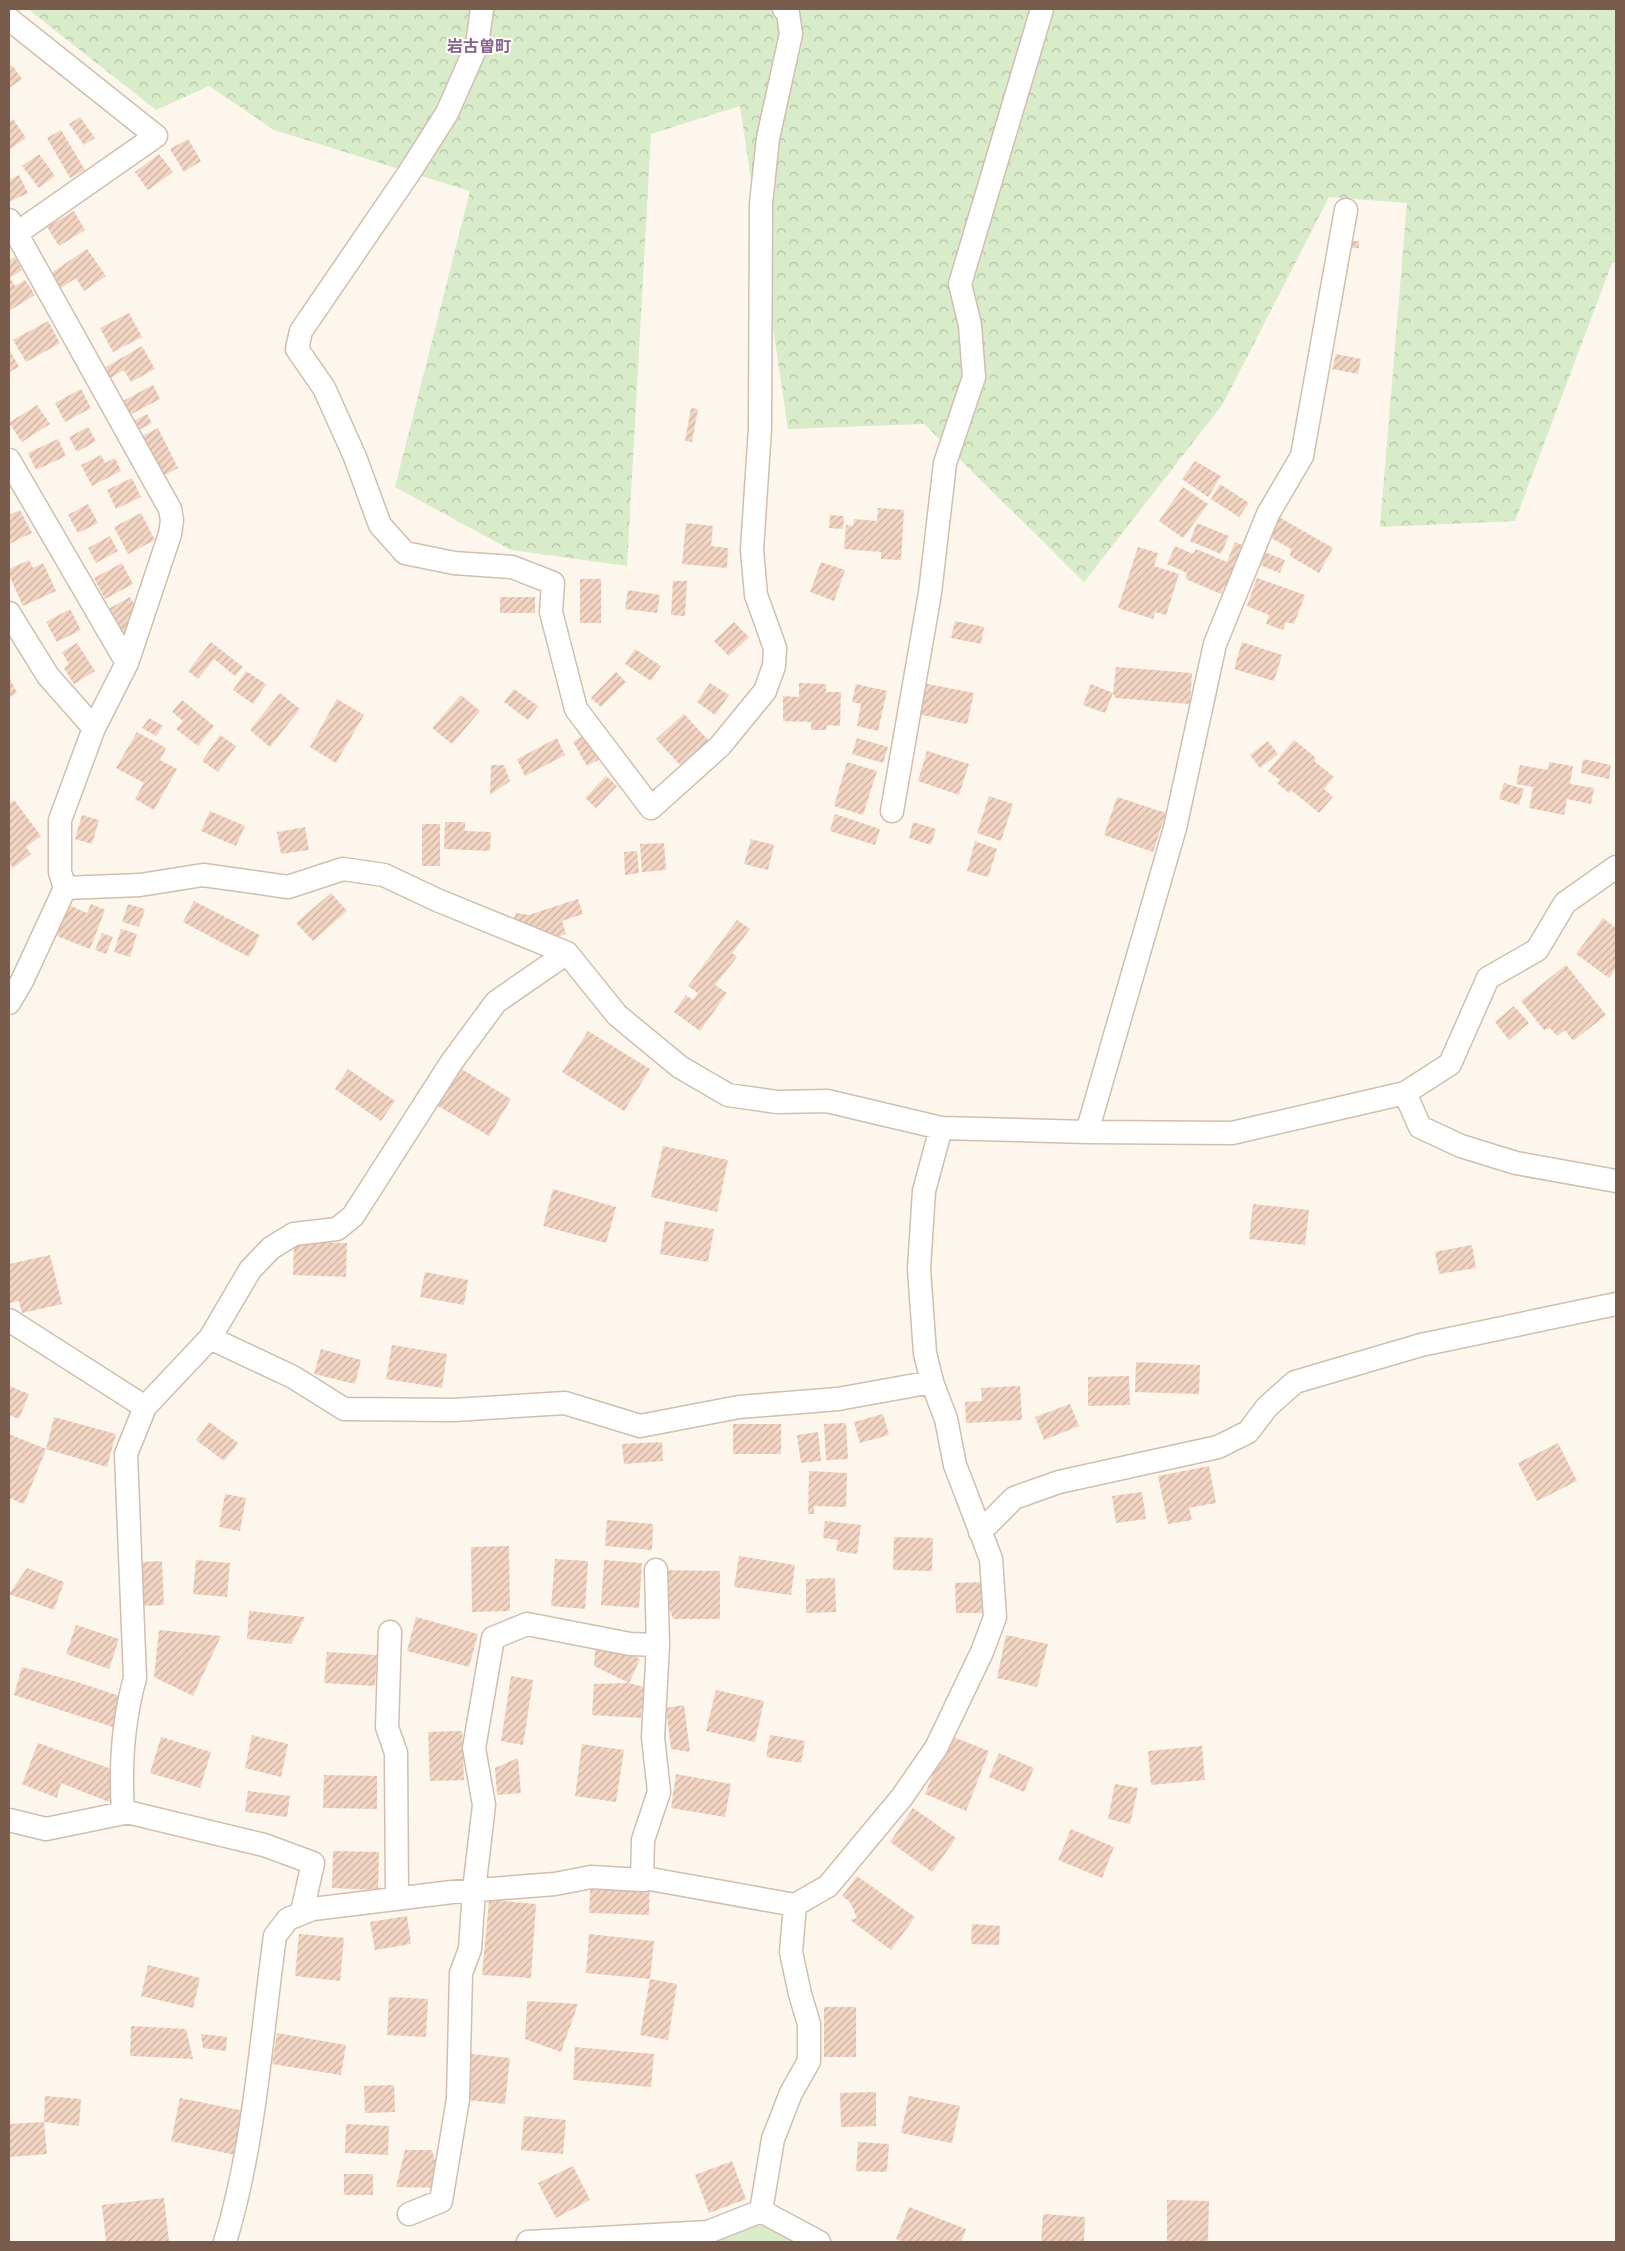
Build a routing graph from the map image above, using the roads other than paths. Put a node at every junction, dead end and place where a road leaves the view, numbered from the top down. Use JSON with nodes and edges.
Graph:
{"nodes":[{"id":1,"x":482,"y":9,"type":"edge"},
{"id":2,"x":784,"y":9,"type":"edge"},
{"id":3,"x":1042,"y":9,"type":"edge"},
{"id":4,"x":9,"y":19,"type":"edge"},
{"id":5,"x":1346,"y":210,"type":"dead end"},
{"id":6,"x":13,"y":227,"type":"edge"},
{"id":7,"x":9,"y":460,"type":"edge"},
{"id":8,"x":9,"y":612,"type":"edge"},
{"id":9,"x":127,"y":663,"type":"junction"},
{"id":10,"x":94,"y":728,"type":"junction"},
{"id":11,"x":892,"y":811,"type":"dead end"},
{"id":12,"x":1616,"y":867,"type":"edge"},
{"id":13,"x":65,"y":888,"type":"junction"},
{"id":14,"x":567,"y":953,"type":"junction"},
{"id":15,"x":9,"y":1003,"type":"edge"},
{"id":16,"x":1405,"y":1093,"type":"junction"},
{"id":17,"x":941,"y":1128,"type":"junction"},
{"id":18,"x":1087,"y":1132,"type":"junction"},
{"id":19,"x":1616,"y":1180,"type":"edge"},
{"id":20,"x":1616,"y":1304,"type":"edge"},
{"id":21,"x":9,"y":1320,"type":"edge"},
{"id":22,"x":210,"y":1338,"type":"junction"},
{"id":23,"x":932,"y":1382,"type":"junction"},
{"id":24,"x":145,"y":1407,"type":"junction"},
{"id":25,"x":980,"y":1532,"type":"junction"},
{"id":26,"x":656,"y":1570,"type":"dead end"},
{"id":27,"x":390,"y":1632,"type":"dead end"},
{"id":28,"x":658,"y":1645,"type":"junction"},
{"id":29,"x":129,"y":1812,"type":"junction"},
{"id":30,"x":9,"y":1820,"type":"edge"},
{"id":31,"x":642,"y":1880,"type":"junction"},
{"id":32,"x":474,"y":1890,"type":"junction"},
{"id":33,"x":397,"y":1899,"type":"junction"},
{"id":34,"x":795,"y":1905,"type":"junction"},
{"id":35,"x":302,"y":1912,"type":"junction"},
{"id":36,"x":761,"y":2211,"type":"junction"},
{"id":37,"x":409,"y":2214,"type":"dead end"},
{"id":38,"x":225,"y":2242,"type":"edge"},
{"id":39,"x":528,"y":2242,"type":"edge"},
{"id":40,"x":819,"y":2242,"type":"edge"}],
"edges":[{"from":1,"to":2,"type":"street"},
{"from":3,"to":11,"type":"street"},
{"from":4,"to":6,"type":"street"},
{"from":5,"to":18,"type":"street"},
{"from":6,"to":9,"type":"street"},
{"from":7,"to":9,"type":"street"},
{"from":8,"to":10,"type":"street"},
{"from":9,"to":10,"type":"street"},
{"from":10,"to":13,"type":"street"},
{"from":12,"to":16,"type":"street"},
{"from":13,"to":14,"type":"street"},
{"from":13,"to":15,"type":"street"},
{"from":14,"to":17,"type":"street"},
{"from":14,"to":22,"type":"street"},
{"from":16,"to":18,"type":"street"},
{"from":16,"to":19,"type":"street"},
{"from":17,"to":18,"type":"street"},
{"from":17,"to":23,"type":"street"},
{"from":20,"to":25,"type":"street"},
{"from":21,"to":24,"type":"street"},
{"from":22,"to":23,"type":"street"},
{"from":22,"to":24,"type":"street"},
{"from":23,"to":25,"type":"street"},
{"from":24,"to":29,"type":"street"},
{"from":25,"to":34,"type":"street"},
{"from":26,"to":28,"type":"street"},
{"from":27,"to":33,"type":"street"},
{"from":28,"to":31,"type":"street"},
{"from":28,"to":32,"type":"street"},
{"from":29,"to":30,"type":"street"},
{"from":29,"to":35,"type":"street"},
{"from":31,"to":32,"type":"street"},
{"from":31,"to":34,"type":"street"},
{"from":32,"to":33,"type":"street"},
{"from":32,"to":37,"type":"street"},
{"from":33,"to":35,"type":"street"},
{"from":34,"to":36,"type":"street"},
{"from":35,"to":38,"type":"street"},
{"from":36,"to":39,"type":"street"},
{"from":36,"to":40,"type":"street"}]}
